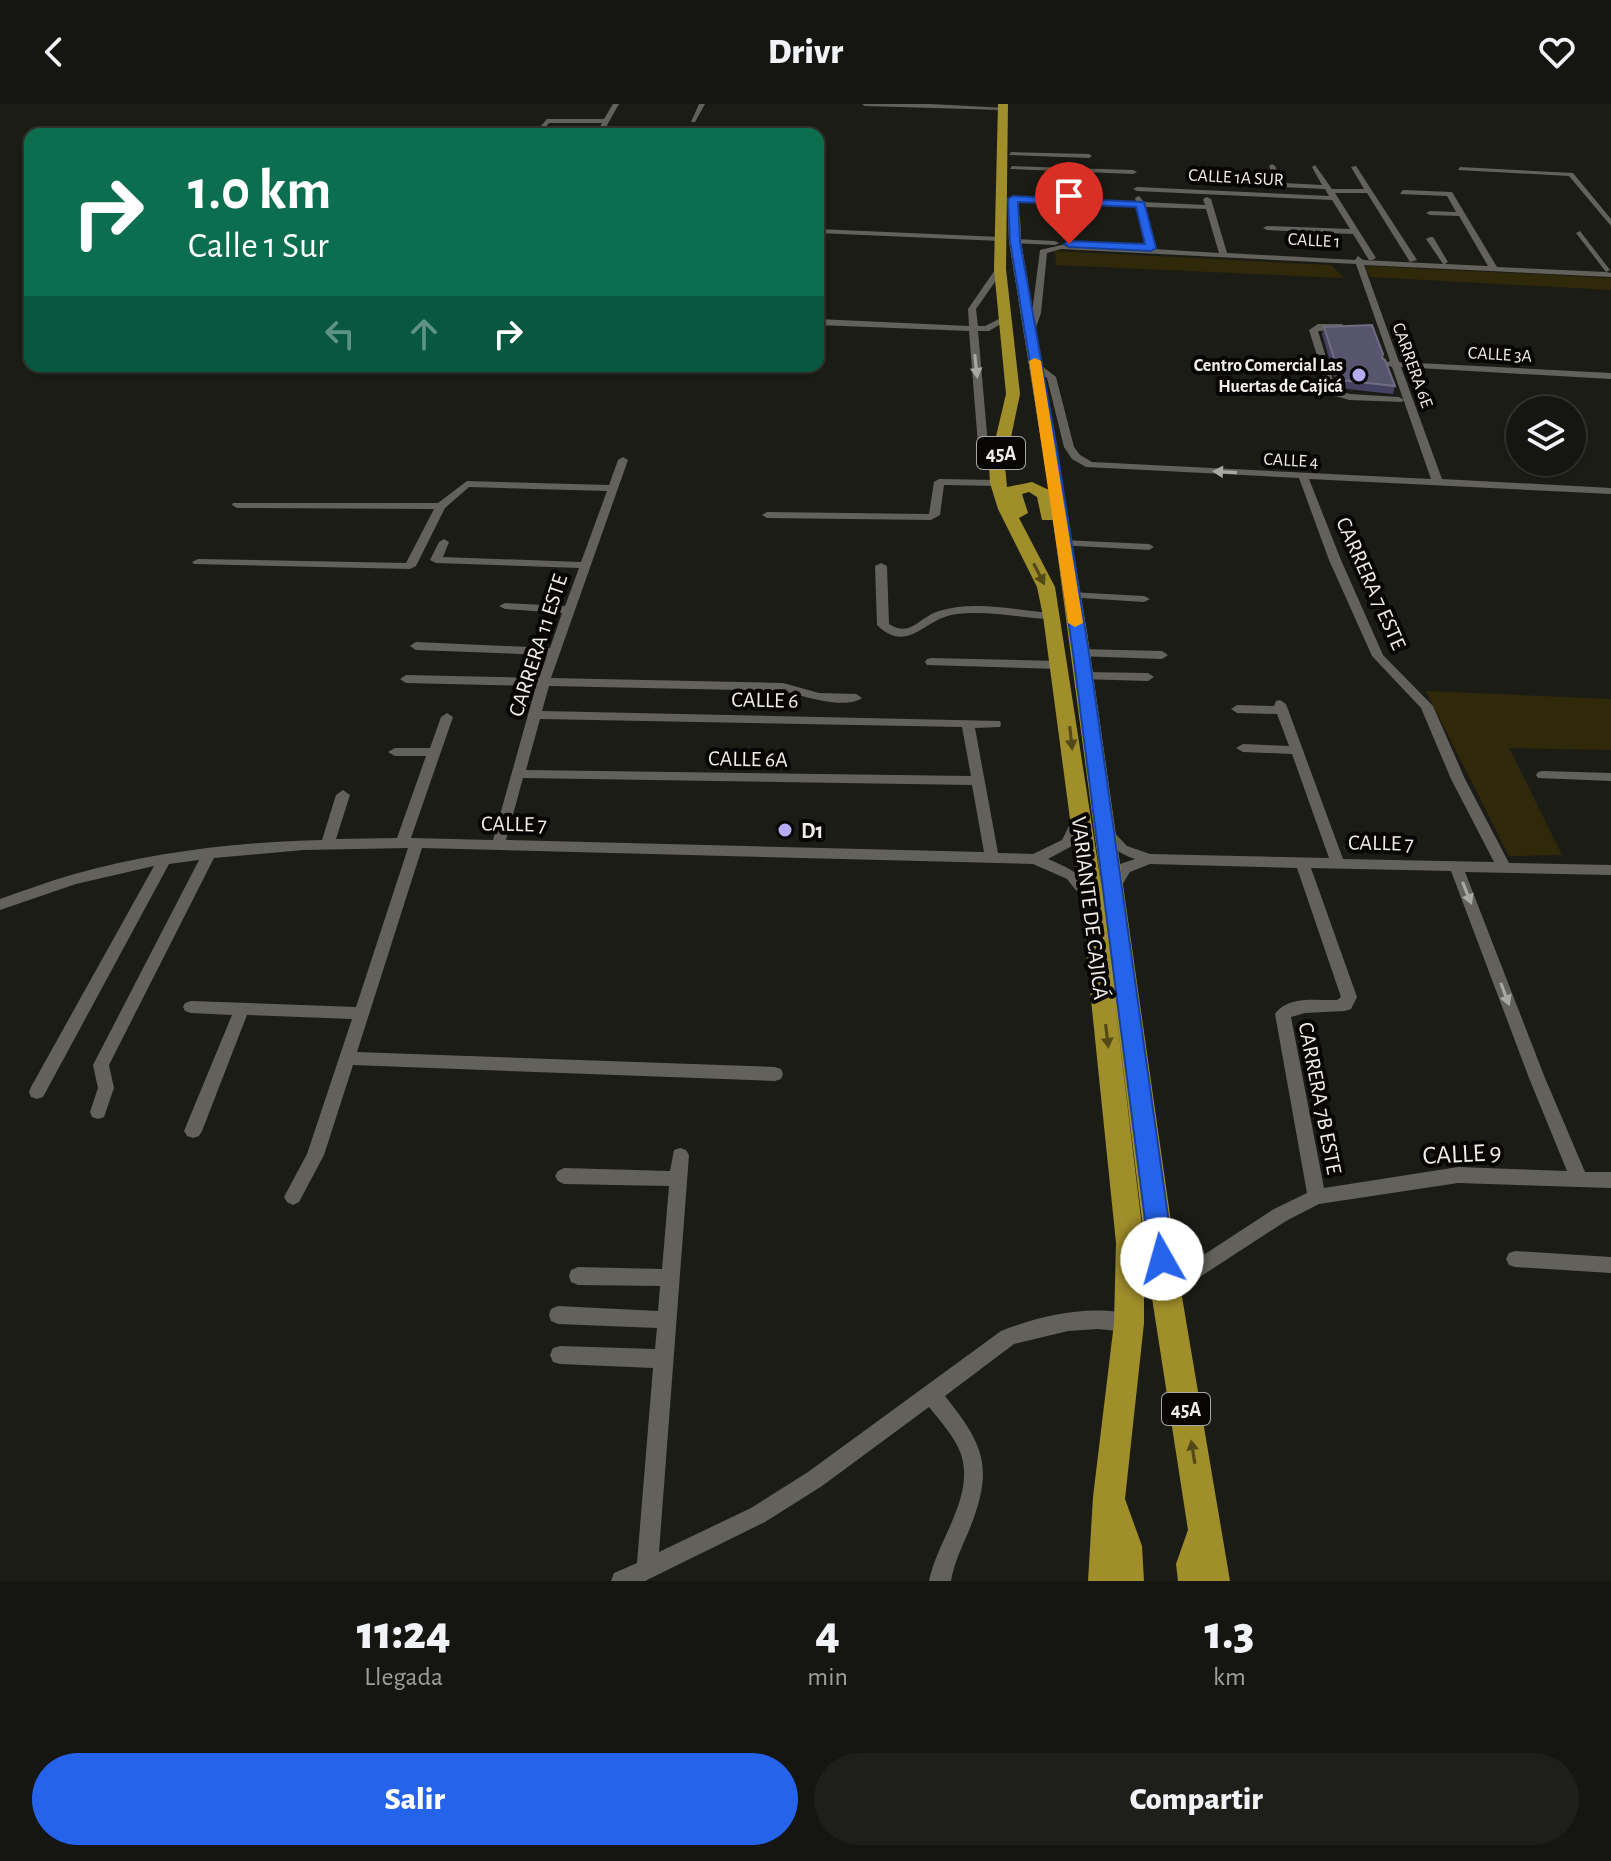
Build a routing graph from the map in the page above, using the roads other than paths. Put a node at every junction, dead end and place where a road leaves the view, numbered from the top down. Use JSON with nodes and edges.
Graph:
{"nodes":[{"id":1,"x":616,"y":104,"type":"edge"},
{"id":2,"x":702,"y":104,"type":"edge"},
{"id":3,"x":865,"y":104,"type":"edge"},
{"id":4,"x":1016,"y":104,"type":"edge"},
{"id":5,"x":1002,"y":106,"type":"edge"},
{"id":6,"x":606,"y":121,"type":"junction"},
{"id":7,"x":693,"y":121,"type":"dead end"},
{"id":8,"x":542,"y":128,"type":"edge"},
{"id":9,"x":602,"y":128,"type":"edge"},
{"id":10,"x":1089,"y":156,"type":"dead end"},
{"id":11,"x":1130,"y":159,"type":"dead end"},
{"id":12,"x":1011,"y":161,"type":"junction"},
{"id":13,"x":1272,"y":166,"type":"dead end"},
{"id":14,"x":1315,"y":167,"type":"dead end"},
{"id":15,"x":1354,"y":167,"type":"dead end"},
{"id":16,"x":1247,"y":169,"type":"dead end"},
{"id":17,"x":1460,"y":169,"type":"dead end"},
{"id":18,"x":1133,"y":172,"type":"junction"},
{"id":19,"x":1240,"y":183,"type":"dead end"},
{"id":20,"x":1252,"y":183,"type":"junction"},
{"id":21,"x":1281,"y":185,"type":"junction"},
{"id":22,"x":1137,"y":189,"type":"junction"},
{"id":23,"x":1369,"y":191,"type":"junction"},
{"id":24,"x":1205,"y":192,"type":"junction"},
{"id":25,"x":1330,"y":192,"type":"junction"},
{"id":26,"x":1403,"y":192,"type":"dead end"},
{"id":27,"x":1013,"y":199,"type":"junction"},
{"id":28,"x":1141,"y":204,"type":"junction"},
{"id":29,"x":1209,"y":207,"type":"junction"},
{"id":30,"x":1601,"y":210,"type":"junction"},
{"id":31,"x":1611,"y":211,"type":"edge"},
{"id":32,"x":1430,"y":213,"type":"dead end"},
{"id":33,"x":1461,"y":214,"type":"junction"},
{"id":34,"x":1611,"y":224,"type":"edge"},
{"id":35,"x":1267,"y":228,"type":"dead end"},
{"id":36,"x":824,"y":231,"type":"edge"},
{"id":37,"x":1355,"y":232,"type":"junction"},
{"id":38,"x":1580,"y":233,"type":"dead end"},
{"id":39,"x":1430,"y":239,"type":"dead end"},
{"id":40,"x":1008,"y":240,"type":"junction"},
{"id":41,"x":1151,"y":248,"type":"junction"},
{"id":42,"x":1224,"y":254,"type":"junction"},
{"id":43,"x":1372,"y":258,"type":"junction"},
{"id":44,"x":1355,"y":260,"type":"junction"},
{"id":45,"x":1413,"y":260,"type":"junction"},
{"id":46,"x":1444,"y":262,"type":"junction"},
{"id":47,"x":1492,"y":266,"type":"junction"},
{"id":48,"x":1000,"y":269,"type":"junction"},
{"id":49,"x":1609,"y":272,"type":"edge"},
{"id":50,"x":1007,"y":318,"type":"junction"},
{"id":51,"x":824,"y":322,"type":"edge"},
{"id":52,"x":1347,"y":327,"type":"edge"},
{"id":53,"x":972,"y":328,"type":"junction"},
{"id":54,"x":986,"y":329,"type":"junction"},
{"id":55,"x":1031,"y":330,"type":"junction"},
{"id":56,"x":1009,"y":343,"type":"junction"},
{"id":57,"x":1392,"y":364,"type":"junction"},
{"id":58,"x":1035,"y":365,"type":"junction"},
{"id":59,"x":1611,"y":376,"type":"edge"},
{"id":60,"x":1399,"y":400,"type":"junction"},
{"id":61,"x":1004,"y":441,"type":"junction"},
{"id":62,"x":1050,"y":444,"type":"junction"},
{"id":63,"x":623,"y":460,"type":"dead end"},
{"id":64,"x":998,"y":475,"type":"junction"},
{"id":65,"x":1303,"y":476,"type":"junction"},
{"id":66,"x":1433,"y":482,"type":"junction"},
{"id":67,"x":613,"y":488,"type":"junction"},
{"id":68,"x":1611,"y":491,"type":"edge"},
{"id":69,"x":237,"y":505,"type":"dead end"},
{"id":70,"x":441,"y":506,"type":"junction"},
{"id":71,"x":767,"y":515,"type":"dead end"},
{"id":72,"x":1019,"y":534,"type":"junction"},
{"id":73,"x":1062,"y":537,"type":"junction"},
{"id":74,"x":444,"y":542,"type":"dead end"},
{"id":75,"x":1149,"y":547,"type":"dead end"},
{"id":76,"x":198,"y":562,"type":"dead end"},
{"id":77,"x":585,"y":565,"type":"junction"},
{"id":78,"x":881,"y":566,"type":"dead end"},
{"id":79,"x":1070,"y":595,"type":"junction"},
{"id":80,"x":1144,"y":599,"type":"dead end"},
{"id":81,"x":505,"y":606,"type":"dead end"},
{"id":82,"x":567,"y":610,"type":"junction"},
{"id":83,"x":1052,"y":616,"type":"junction"},
{"id":84,"x":416,"y":646,"type":"dead end"},
{"id":85,"x":554,"y":652,"type":"junction"},
{"id":86,"x":1162,"y":655,"type":"dead end"},
{"id":87,"x":931,"y":662,"type":"dead end"},
{"id":88,"x":1082,"y":664,"type":"junction"},
{"id":89,"x":1059,"y":665,"type":"junction"},
{"id":90,"x":1148,"y":677,"type":"dead end"},
{"id":91,"x":406,"y":679,"type":"dead end"},
{"id":92,"x":543,"y":684,"type":"junction"},
{"id":93,"x":856,"y":698,"type":"dead end"},
{"id":94,"x":1237,"y":709,"type":"dead end"},
{"id":95,"x":534,"y":715,"type":"junction"},
{"id":96,"x":447,"y":717,"type":"dead end"},
{"id":97,"x":968,"y":723,"type":"junction"},
{"id":98,"x":995,"y":724,"type":"dead end"},
{"id":99,"x":1243,"y":748,"type":"dead end"},
{"id":100,"x":1296,"y":750,"type":"junction"},
{"id":101,"x":395,"y":752,"type":"dead end"},
{"id":102,"x":434,"y":752,"type":"junction"},
{"id":103,"x":517,"y":774,"type":"junction"},
{"id":104,"x":1543,"y":775,"type":"dead end"},
{"id":105,"x":1611,"y":777,"type":"edge"},
{"id":106,"x":978,"y":781,"type":"junction"},
{"id":107,"x":343,"y":795,"type":"dead end"},
{"id":108,"x":1078,"y":812,"type":"junction"},
{"id":109,"x":1106,"y":832,"type":"junction"},
{"id":110,"x":410,"y":843,"type":"junction"},
{"id":111,"x":328,"y":844,"type":"junction"},
{"id":112,"x":498,"y":845,"type":"junction"},
{"id":113,"x":209,"y":854,"type":"junction"},
{"id":114,"x":992,"y":857,"type":"junction"},
{"id":115,"x":165,"y":859,"type":"junction"},
{"id":116,"x":1035,"y":859,"type":"junction"},
{"id":117,"x":1149,"y":859,"type":"junction"},
{"id":118,"x":1302,"y":862,"type":"junction"},
{"id":119,"x":1338,"y":863,"type":"junction"},
{"id":120,"x":1456,"y":866,"type":"junction"},
{"id":121,"x":1504,"y":867,"type":"junction"},
{"id":122,"x":1611,"y":870,"type":"edge"},
{"id":123,"x":1113,"y":886,"type":"junction"},
{"id":124,"x":1092,"y":902,"type":"junction"},
{"id":125,"x":0,"y":905,"type":"edge"},
{"id":126,"x":191,"y":1007,"type":"dead end"},
{"id":127,"x":242,"y":1009,"type":"junction"},
{"id":128,"x":360,"y":1013,"type":"junction"},
{"id":129,"x":345,"y":1058,"type":"junction"},
{"id":130,"x":775,"y":1074,"type":"dead end"},
{"id":131,"x":37,"y":1092,"type":"dead end"},
{"id":132,"x":98,"y":1112,"type":"dead end"},
{"id":133,"x":193,"y":1131,"type":"dead end"},
{"id":134,"x":680,"y":1155,"type":"dead end"},
{"id":135,"x":564,"y":1176,"type":"dead end"},
{"id":136,"x":678,"y":1179,"type":"junction"},
{"id":137,"x":1579,"y":1179,"type":"junction"},
{"id":138,"x":1611,"y":1180,"type":"edge"},
{"id":139,"x":293,"y":1197,"type":"dead end"},
{"id":140,"x":1317,"y":1197,"type":"junction"},
{"id":141,"x":1515,"y":1259,"type":"dead end"},
{"id":142,"x":1611,"y":1265,"type":"edge"},
{"id":143,"x":578,"y":1276,"type":"dead end"},
{"id":144,"x":670,"y":1278,"type":"junction"},
{"id":145,"x":1166,"y":1290,"type":"junction"},
{"id":146,"x":558,"y":1315,"type":"dead end"},
{"id":147,"x":667,"y":1320,"type":"junction"},
{"id":148,"x":1129,"y":1323,"type":"junction"},
{"id":149,"x":560,"y":1355,"type":"dead end"},
{"id":150,"x":664,"y":1359,"type":"junction"},
{"id":151,"x":930,"y":1393,"type":"junction"},
{"id":152,"x":1109,"y":1497,"type":"junction"},
{"id":153,"x":1205,"y":1529,"type":"junction"},
{"id":154,"x":647,"y":1568,"type":"junction"},
{"id":155,"x":622,"y":1581,"type":"edge"},
{"id":156,"x":940,"y":1581,"type":"edge"},
{"id":157,"x":1105,"y":1581,"type":"edge"},
{"id":158,"x":1127,"y":1581,"type":"edge"},
{"id":159,"x":1195,"y":1581,"type":"edge"},
{"id":160,"x":1213,"y":1581,"type":"edge"}],
"edges":[{"from":1,"to":6,"type":"street"},
{"from":2,"to":7,"type":"street"},
{"from":3,"to":5,"type":"street"},
{"from":4,"to":12,"type":"highway","name":"VARIANTE DE CAJICÁ","number":"45A"},
{"from":5,"to":40,"type":"highway","name":"VARIANTE DE CAJICÁ","number":"45A"},
{"from":6,"to":8,"type":"street"},
{"from":6,"to":9,"type":"street"},
{"from":10,"to":12,"type":"street"},
{"from":11,"to":18,"type":"street"},
{"from":12,"to":18,"type":"street"},
{"from":12,"to":27,"type":"highway","name":"VARIANTE DE CAJICÁ","number":"45A"},
{"from":13,"to":21,"type":"street"},
{"from":14,"to":25,"type":"street"},
{"from":15,"to":23,"type":"street"},
{"from":16,"to":20,"type":"street"},
{"from":17,"to":30,"type":"street"},
{"from":18,"to":22,"type":"street"},
{"from":19,"to":20,"type":"street"},
{"from":20,"to":21,"type":"street"},
{"from":21,"to":25,"type":"street"},
{"from":22,"to":24,"type":"street","name":"CALLE 1A SUR"},
{"from":22,"to":28,"type":"street"},
{"from":23,"to":25,"type":"street"},
{"from":23,"to":45,"type":"street"},
{"from":24,"to":25,"type":"street","name":"CALLE 1A SUR"},
{"from":24,"to":29,"type":"street"},
{"from":25,"to":37,"type":"street"},
{"from":26,"to":33,"type":"street"},
{"from":27,"to":28,"type":"street"},
{"from":27,"to":40,"type":"highway","name":"VARIANTE DE CAJICÁ","number":"45A"},
{"from":28,"to":29,"type":"street"},
{"from":28,"to":41,"type":"street"},
{"from":29,"to":42,"type":"street"},
{"from":30,"to":31,"type":"street"},
{"from":30,"to":34,"type":"street"},
{"from":32,"to":33,"type":"street"},
{"from":33,"to":47,"type":"street"},
{"from":35,"to":37,"type":"street","name":"CALLE 1"},
{"from":36,"to":40,"type":"street","name":"CALLE 1"},
{"from":37,"to":43,"type":"street"},
{"from":38,"to":49,"type":"street"},
{"from":39,"to":46,"type":"street"},
{"from":40,"to":41,"type":"street","name":"CALLE 1"},
{"from":40,"to":48,"type":"highway","name":"VARIANTE DE CAJICÁ","number":"45A"},
{"from":40,"to":55,"type":"highway","name":"VARIANTE DE CAJICÁ","number":"45A"},
{"from":41,"to":42,"type":"street","name":"CALLE 1"},
{"from":42,"to":44,"type":"street","name":"CALLE 1"},
{"from":42,"to":55,"type":"street","name":"CALLE 1"},
{"from":43,"to":44,"type":"street","name":"CALLE 1"},
{"from":43,"to":45,"type":"street","name":"CALLE 1"},
{"from":44,"to":47,"type":"street","name":"CALLE 1"},
{"from":44,"to":57,"type":"street","name":"CARRERA 6E"},
{"from":45,"to":46,"type":"street","name":"CALLE 1"},
{"from":46,"to":47,"type":"street","name":"CALLE 1"},
{"from":47,"to":49,"type":"street","name":"CALLE 1"},
{"from":48,"to":50,"type":"highway","name":"VARIANTE DE CAJICÁ","number":"45A"},
{"from":48,"to":53,"type":"street"},
{"from":50,"to":54,"type":"street"},
{"from":50,"to":56,"type":"highway","name":"VARIANTE DE CAJICÁ","number":"45A"},
{"from":51,"to":53,"type":"street"},
{"from":52,"to":60,"type":"street"},
{"from":53,"to":54,"type":"street"},
{"from":53,"to":64,"type":"street","one_way":true},
{"from":54,"to":56,"type":"street"},
{"from":55,"to":58,"type":"highway","name":"VARIANTE DE CAJICÁ","number":"45A"},
{"from":56,"to":61,"type":"highway","name":"VARIANTE DE CAJICÁ","number":"45A"},
{"from":57,"to":59,"type":"street","name":"CALLE 3A"},
{"from":57,"to":60,"type":"street","name":"CARRERA 6E"},
{"from":57,"to":66,"type":"street","name":"CARRERA 6E"},
{"from":58,"to":62,"type":"highway","name":"VARIANTE DE CAJICÁ","number":"45A"},
{"from":65,"to":58,"type":"street","name":"CALLE 4","one_way":true},
{"from":60,"to":66,"type":"street","name":"CARRERA 6E"},
{"from":61,"to":62,"type":"highway"},
{"from":61,"to":64,"type":"highway","name":"VARIANTE DE CAJICÁ","number":"45A"},
{"from":62,"to":73,"type":"highway","name":"VARIANTE DE CAJICÁ","number":"45A"},
{"from":63,"to":67,"type":"street","name":"CARRERA 11 ESTE"},
{"from":64,"to":71,"type":"street"},
{"from":64,"to":72,"type":"highway","name":"VARIANTE DE CAJICÁ","number":"45A"},
{"from":65,"to":66,"type":"street","name":"CALLE 4"},
{"from":65,"to":121,"type":"street","name":"CARRERA 7 ESTE"},
{"from":66,"to":68,"type":"street","name":"CALLE 4"},
{"from":67,"to":70,"type":"street"},
{"from":67,"to":77,"type":"street","name":"CARRERA 11 ESTE"},
{"from":69,"to":70,"type":"street"},
{"from":70,"to":76,"type":"street"},
{"from":72,"to":73,"type":"highway"},
{"from":72,"to":83,"type":"highway","name":"VARIANTE DE CAJICÁ","number":"45A","one_way":true},
{"from":73,"to":75,"type":"street"},
{"from":73,"to":79,"type":"highway","name":"VARIANTE DE CAJICÁ","number":"45A"},
{"from":74,"to":77,"type":"street"},
{"from":77,"to":82,"type":"street","name":"CARRERA 11 ESTE"},
{"from":78,"to":83,"type":"street"},
{"from":79,"to":80,"type":"street"},
{"from":79,"to":88,"type":"highway","name":"VARIANTE DE CAJICÁ","number":"45A"},
{"from":81,"to":82,"type":"street"},
{"from":82,"to":85,"type":"street","name":"CARRERA 11 ESTE"},
{"from":83,"to":89,"type":"highway","name":"VARIANTE DE CAJICÁ","number":"45A"},
{"from":84,"to":85,"type":"street"},
{"from":85,"to":92,"type":"street","name":"CARRERA 11 ESTE"},
{"from":86,"to":88,"type":"street"},
{"from":87,"to":89,"type":"street"},
{"from":88,"to":90,"type":"street"},
{"from":88,"to":109,"type":"highway","name":"VARIANTE DE CAJICÁ","number":"45A"},
{"from":89,"to":108,"type":"highway","name":"VARIANTE DE CAJICÁ","number":"45A","one_way":true},
{"from":91,"to":92,"type":"street"},
{"from":92,"to":93,"type":"street"},
{"from":92,"to":95,"type":"street","name":"CARRERA 11 ESTE"},
{"from":94,"to":100,"type":"street"},
{"from":95,"to":97,"type":"street","name":"CALLE 6"},
{"from":95,"to":103,"type":"street","name":"CARRERA 11 ESTE"},
{"from":96,"to":102,"type":"street"},
{"from":97,"to":98,"type":"street","name":"CALLE 6"},
{"from":97,"to":106,"type":"street"},
{"from":99,"to":100,"type":"street"},
{"from":100,"to":119,"type":"street"},
{"from":101,"to":102,"type":"street"},
{"from":102,"to":110,"type":"street"},
{"from":103,"to":106,"type":"street","name":"CALLE 6A"},
{"from":103,"to":112,"type":"street","name":"CARRERA 11 ESTE"},
{"from":104,"to":105,"type":"street"},
{"from":106,"to":114,"type":"street"},
{"from":107,"to":111,"type":"street"},
{"from":108,"to":116,"type":"street"},
{"from":108,"to":124,"type":"highway","name":"VARIANTE DE CAJICÁ","number":"45A"},
{"from":109,"to":117,"type":"street","name":"CALLE 7"},
{"from":109,"to":123,"type":"highway","name":"VARIANTE DE CAJICÁ","number":"45A"},
{"from":110,"to":111,"type":"street","name":"CALLE 7"},
{"from":110,"to":112,"type":"street","name":"CALLE 7"},
{"from":110,"to":128,"type":"street"},
{"from":111,"to":113,"type":"street","name":"CALLE 7"},
{"from":112,"to":114,"type":"street","name":"CALLE 7"},
{"from":113,"to":115,"type":"street","name":"CALLE 7"},
{"from":113,"to":132,"type":"street"},
{"from":114,"to":116,"type":"street","name":"CALLE 7"},
{"from":115,"to":125,"type":"street","name":"CALLE 7"},
{"from":115,"to":131,"type":"street"},
{"from":116,"to":124,"type":"street","name":"CALLE 7"},
{"from":117,"to":118,"type":"street","name":"CALLE 7"},
{"from":117,"to":123,"type":"street"},
{"from":118,"to":119,"type":"street","name":"CALLE 7"},
{"from":118,"to":140,"type":"street","name":"CARRERA 7B ESTE"},
{"from":119,"to":120,"type":"street","name":"CALLE 7"},
{"from":120,"to":121,"type":"street","name":"CALLE 7"},
{"from":120,"to":137,"type":"street","one_way":true},
{"from":121,"to":122,"type":"street","name":"CALLE 7"},
{"from":123,"to":145,"type":"highway","name":"VARIANTE DE CAJICÁ","number":"45A"},
{"from":124,"to":148,"type":"highway","name":"VARIANTE DE CAJICÁ","number":"45A","one_way":true},
{"from":126,"to":127,"type":"street"},
{"from":127,"to":128,"type":"street"},
{"from":127,"to":133,"type":"street"},
{"from":128,"to":129,"type":"street"},
{"from":129,"to":130,"type":"street"},
{"from":129,"to":139,"type":"street"},
{"from":134,"to":136,"type":"street"},
{"from":135,"to":136,"type":"street"},
{"from":136,"to":144,"type":"street"},
{"from":137,"to":138,"type":"street","name":"CALLE 9"},
{"from":137,"to":140,"type":"street","name":"CALLE 9"},
{"from":140,"to":145,"type":"street","name":"CALLE 9"},
{"from":141,"to":142,"type":"street"},
{"from":143,"to":144,"type":"street"},
{"from":144,"to":147,"type":"street"},
{"from":153,"to":145,"type":"highway","name":"VARIANTE DE CAJICÁ","number":"45A","one_way":true},
{"from":146,"to":147,"type":"street"},
{"from":147,"to":150,"type":"street"},
{"from":148,"to":151,"type":"street"},
{"from":148,"to":152,"type":"highway","name":"VARIANTE DE CAJICÁ","number":"45A"},
{"from":149,"to":150,"type":"street"},
{"from":150,"to":154,"type":"street"},
{"from":151,"to":154,"type":"street"},
{"from":151,"to":156,"type":"street"},
{"from":152,"to":157,"type":"highway","name":"VARIANTE DE CAJICÁ","number":"45A"},
{"from":152,"to":158,"type":"highway"},
{"from":153,"to":159,"type":"highway"},
{"from":153,"to":160,"type":"highway","name":"VARIANTE DE CAJICÁ","number":"45A"},
{"from":154,"to":155,"type":"street"}]}
